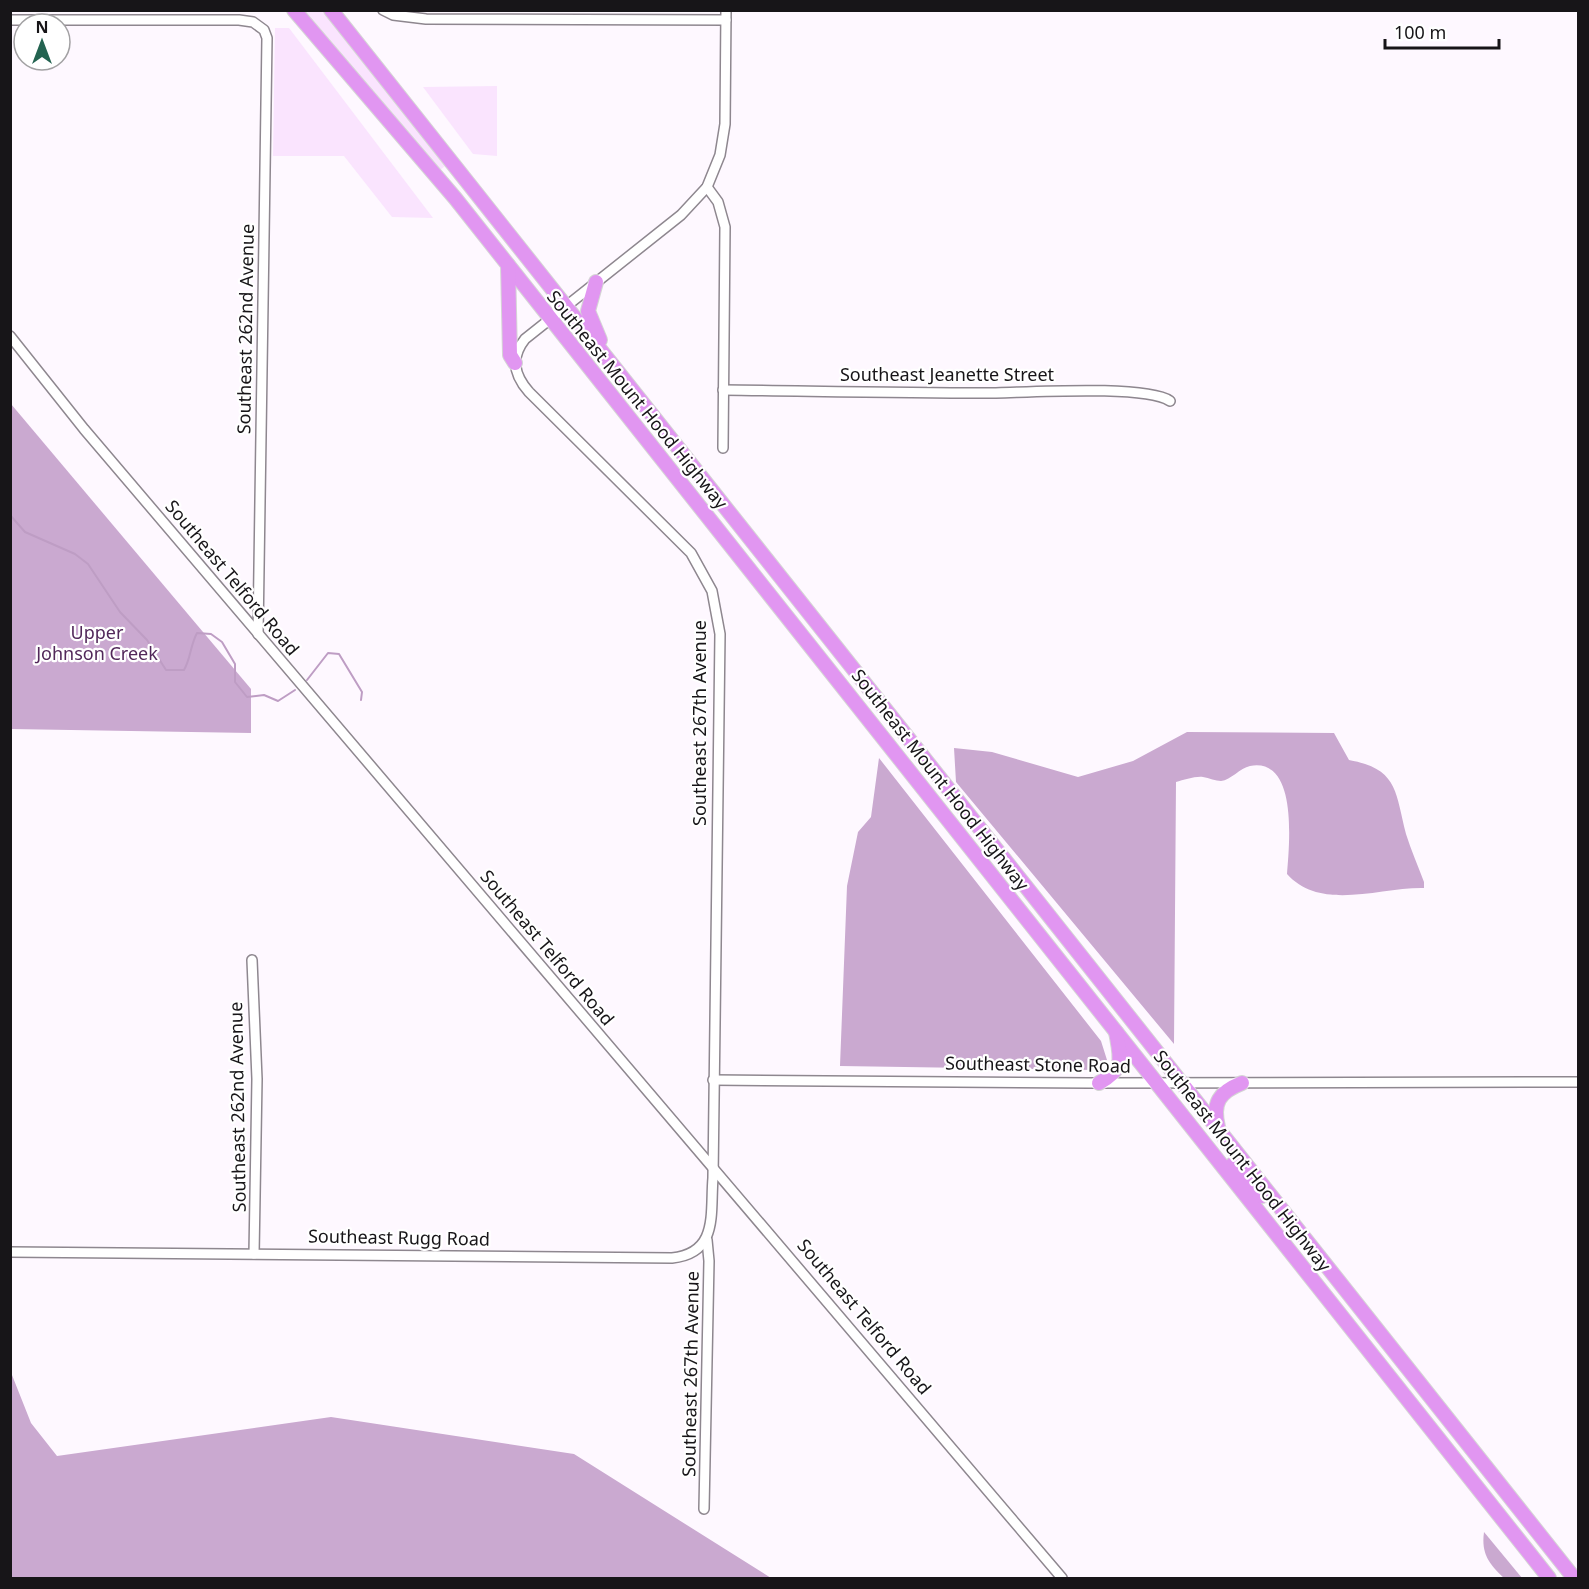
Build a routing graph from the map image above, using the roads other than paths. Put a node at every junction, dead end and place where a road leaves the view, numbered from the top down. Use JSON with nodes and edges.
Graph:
{"nodes":[{"id":1,"x":294,"y":10,"type":"edge"},
{"id":2,"x":331,"y":10,"type":"edge"},
{"id":3,"x":383,"y":10,"type":"edge"},
{"id":4,"x":726,"y":15,"type":"edge"},
{"id":5,"x":10,"y":20,"type":"edge"},
{"id":6,"x":707,"y":187,"type":"junction"},
{"id":7,"x":455,"y":198,"type":"junction"},
{"id":8,"x":508,"y":265,"type":"junction"},
{"id":9,"x":597,"y":282,"type":"junction"},
{"id":10,"x":565,"y":307,"type":"junction"},
{"id":11,"x":549,"y":320,"type":"junction"},
{"id":12,"x":10,"y":336,"type":"edge"},
{"id":13,"x":515,"y":363,"type":"junction"},
{"id":14,"x":616,"y":370,"type":"junction"},
{"id":15,"x":723,"y":390,"type":"junction"},
{"id":16,"x":1170,"y":401,"type":"dead end"},
{"id":17,"x":664,"y":431,"type":"junction"},
{"id":18,"x":723,"y":448,"type":"dead end"},
{"id":19,"x":258,"y":634,"type":"junction"},
{"id":20,"x":252,"y":960,"type":"dead end"},
{"id":21,"x":1067,"y":969,"type":"junction"},
{"id":22,"x":1115,"y":1030,"type":"junction"},
{"id":23,"x":713,"y":1080,"type":"junction"},
{"id":24,"x":1578,"y":1082,"type":"edge"},
{"id":25,"x":1099,"y":1083,"type":"junction"},
{"id":26,"x":1169,"y":1083,"type":"junction"},
{"id":27,"x":1242,"y":1083,"type":"junction"},
{"id":28,"x":1219,"y":1129,"type":"junction"},
{"id":29,"x":713,"y":1166,"type":"junction"},
{"id":30,"x":1282,"y":1209,"type":"junction"},
{"id":31,"x":707,"y":1240,"type":"junction"},
{"id":32,"x":10,"y":1252,"type":"edge"},
{"id":33,"x":254,"y":1254,"type":"junction"},
{"id":34,"x":704,"y":1509,"type":"dead end"},
{"id":35,"x":1062,"y":1578,"type":"edge"},
{"id":36,"x":1549,"y":1578,"type":"edge"},
{"id":37,"x":1574,"y":1578,"type":"edge"}],
"edges":[{"from":1,"to":7,"type":"highway","name":"Southeast Mount Hood Highway"},
{"from":2,"to":10,"type":"highway","name":"Southeast Mount Hood Highway"},
{"from":3,"to":4,"type":"street"},
{"from":4,"to":6,"type":"street"},
{"from":5,"to":19,"type":"street","name":"Southeast 262nd Avenue"},
{"from":6,"to":9,"type":"street"},
{"from":6,"to":15,"type":"street"},
{"from":7,"to":8,"type":"highway","name":"Southeast Mount Hood Highway"},
{"from":7,"to":10,"type":"highway"},
{"from":8,"to":11,"type":"highway","name":"Southeast Mount Hood Highway"},
{"from":8,"to":13,"type":"highway"},
{"from":9,"to":10,"type":"street"},
{"from":9,"to":14,"type":"highway"},
{"from":10,"to":11,"type":"street"},
{"from":10,"to":14,"type":"highway","name":"Southeast Mount Hood Highway"},
{"from":11,"to":13,"type":"street"},
{"from":11,"to":17,"type":"highway"},
{"from":11,"to":21,"type":"highway","name":"Southeast Mount Hood Highway"},
{"from":12,"to":19,"type":"street","name":"Southeast Telford Road"},
{"from":13,"to":23,"type":"street","name":"Southeast 267th Avenue"},
{"from":14,"to":17,"type":"highway","name":"Southeast Mount Hood Highway"},
{"from":15,"to":16,"type":"street","name":"Southeast Jeanette Street"},
{"from":15,"to":18,"type":"street"},
{"from":17,"to":26,"type":"highway","name":"Southeast Mount Hood Highway"},
{"from":19,"to":29,"type":"street","name":"Southeast Telford Road"},
{"from":20,"to":33,"type":"street","name":"Southeast 262nd Avenue"},
{"from":21,"to":22,"type":"highway","name":"Southeast Mount Hood Highway"},
{"from":21,"to":26,"type":"highway"},
{"from":22,"to":25,"type":"highway"},
{"from":22,"to":26,"type":"highway","name":"Southeast Mount Hood Highway"},
{"from":23,"to":25,"type":"street","name":"Southeast Stone Road"},
{"from":23,"to":29,"type":"street","name":"Southeast 267th Avenue"},
{"from":24,"to":27,"type":"street","name":"Southeast Stone Road"},
{"from":25,"to":26,"type":"street","name":"Southeast Stone Road"},
{"from":26,"to":27,"type":"street","name":"Southeast Stone Road"},
{"from":26,"to":28,"type":"highway","name":"Southeast Mount Hood Highway"},
{"from":26,"to":30,"type":"highway"},
{"from":26,"to":36,"type":"highway","name":"Southeast Mount Hood Highway"},
{"from":27,"to":28,"type":"highway"},
{"from":28,"to":30,"type":"highway","name":"Southeast Mount Hood Highway"},
{"from":29,"to":31,"type":"street"},
{"from":29,"to":35,"type":"street","name":"Southeast Telford Road"},
{"from":30,"to":37,"type":"highway","name":"Southeast Mount Hood Highway"},
{"from":31,"to":33,"type":"street","name":"Southeast Rugg Road"},
{"from":31,"to":34,"type":"street","name":"Southeast 267th Avenue"},
{"from":32,"to":33,"type":"street","name":"Southeast Rugg Road"}]}
